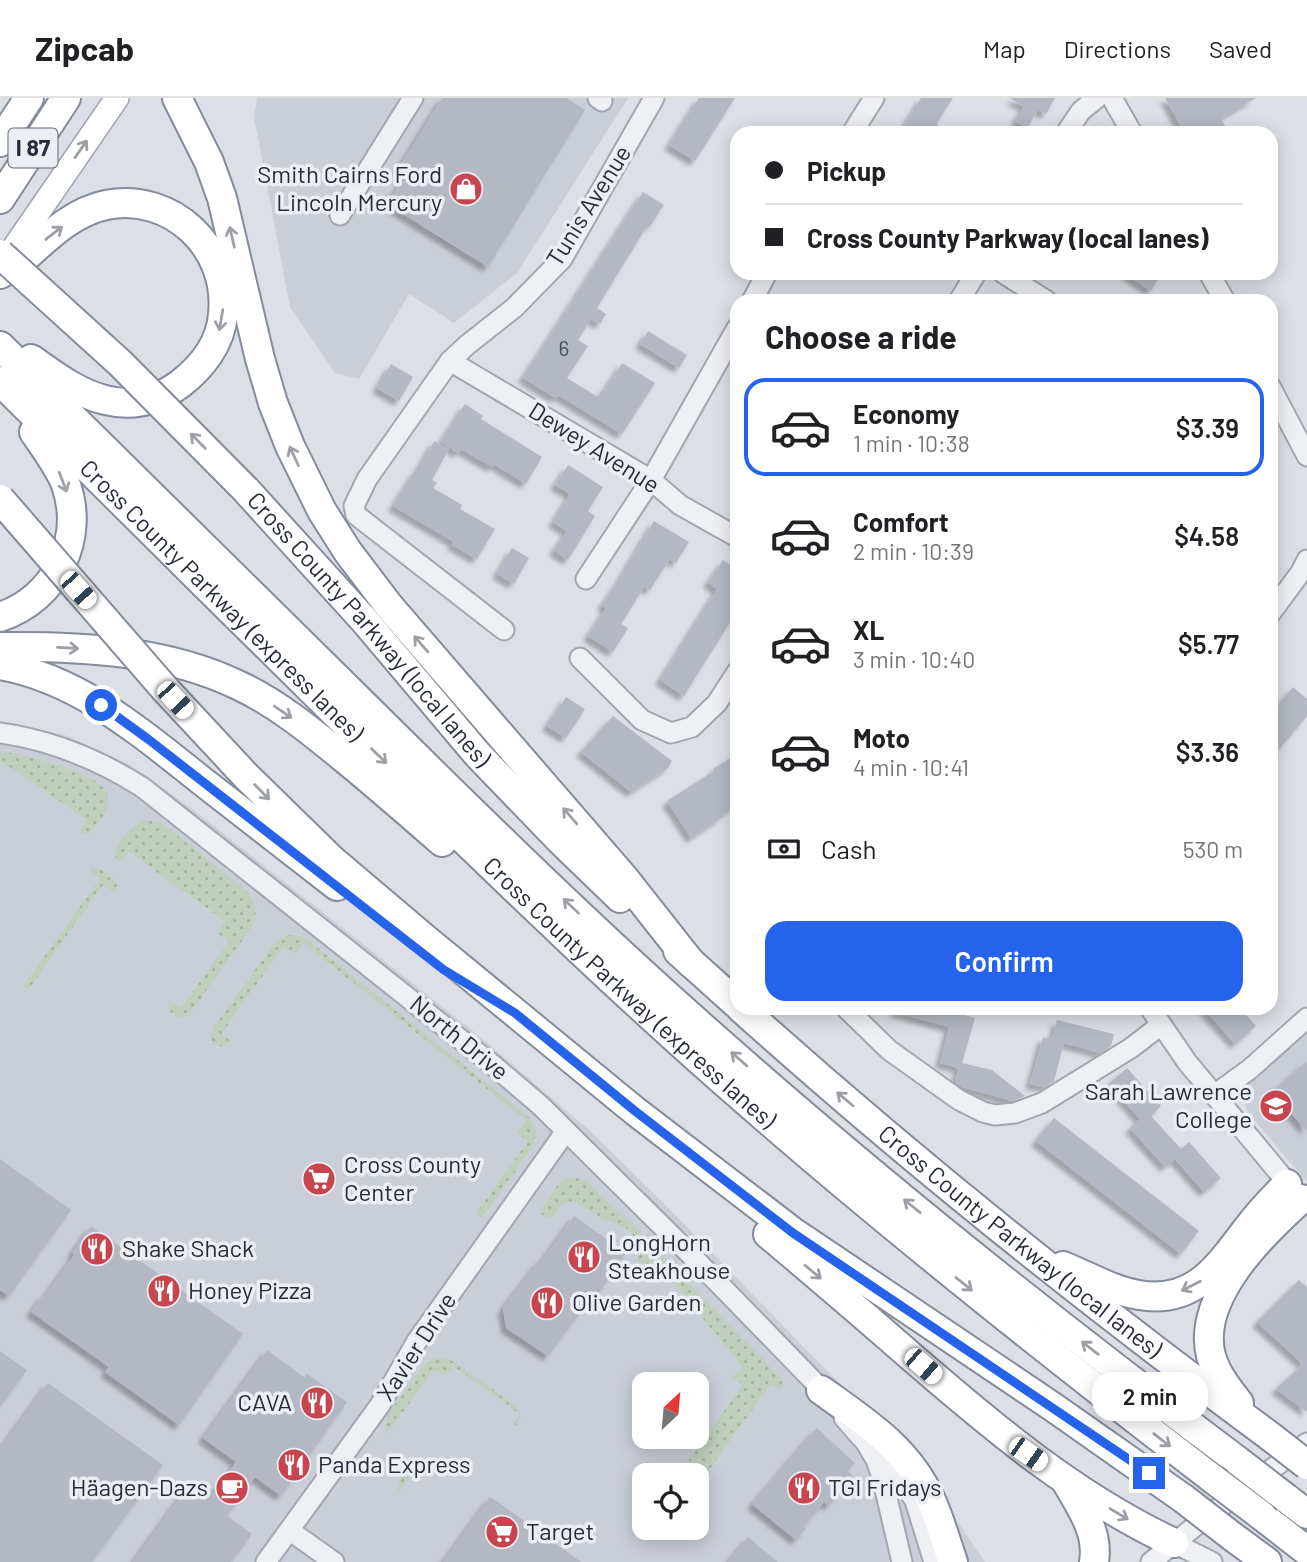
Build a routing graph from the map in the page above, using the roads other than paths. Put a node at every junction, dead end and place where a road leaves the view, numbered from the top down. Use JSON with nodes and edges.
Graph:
{"nodes":[{"id":1,"x":29,"y":98,"type":"edge"},
{"id":2,"x":66,"y":98,"type":"edge"},
{"id":3,"x":117,"y":98,"type":"edge"},
{"id":4,"x":177,"y":98,"type":"edge"},
{"id":5,"x":413,"y":98,"type":"edge"},
{"id":6,"x":654,"y":98,"type":"edge"},
{"id":7,"x":874,"y":98,"type":"edge"},
{"id":8,"x":1097,"y":98,"type":"edge"},
{"id":9,"x":1112,"y":98,"type":"edge"},
{"id":10,"x":856,"y":126,"type":"edge"},
{"id":11,"x":1071,"y":126,"type":"edge"},
{"id":12,"x":1128,"y":126,"type":"edge"},
{"id":13,"x":0,"y":142,"type":"edge"},
{"id":14,"x":0,"y":199,"type":"edge"},
{"id":15,"x":340,"y":215,"type":"dead end"},
{"id":16,"x":0,"y":254,"type":"edge"},
{"id":17,"x":0,"y":268,"type":"edge"},
{"id":18,"x":0,"y":274,"type":"edge"},
{"id":19,"x":1014,"y":280,"type":"edge"},
{"id":20,"x":1036,"y":294,"type":"edge"},
{"id":21,"x":730,"y":340,"type":"edge"},
{"id":22,"x":2,"y":344,"type":"edge"},
{"id":23,"x":450,"y":361,"type":"junction"},
{"id":24,"x":0,"y":382,"type":"edge"},
{"id":25,"x":1278,"y":401,"type":"edge"},
{"id":26,"x":1307,"y":456,"type":"edge"},
{"id":27,"x":651,"y":480,"type":"junction"},
{"id":28,"x":0,"y":499,"type":"edge"},
{"id":29,"x":730,"y":533,"type":"edge"},
{"id":30,"x":1307,"y":561,"type":"edge"},
{"id":31,"x":586,"y":579,"type":"dead end"},
{"id":32,"x":1278,"y":603,"type":"edge"},
{"id":33,"x":0,"y":617,"type":"edge"},
{"id":34,"x":503,"y":629,"type":"dead end"},
{"id":35,"x":0,"y":647,"type":"edge"},
{"id":36,"x":580,"y":658,"type":"dead end"},
{"id":37,"x":0,"y":665,"type":"edge"},
{"id":38,"x":730,"y":683,"type":"edge"},
{"id":39,"x":0,"y":733,"type":"edge"},
{"id":40,"x":691,"y":963,"type":"junction"},
{"id":41,"x":730,"y":998,"type":"edge"},
{"id":42,"x":515,"y":1013,"type":"junction"},
{"id":43,"x":749,"y":1015,"type":"edge"},
{"id":44,"x":853,"y":1015,"type":"edge"},
{"id":45,"x":1154,"y":1015,"type":"edge"},
{"id":46,"x":1307,"y":1018,"type":"edge"},
{"id":47,"x":1161,"y":1026,"type":"junction"},
{"id":48,"x":676,"y":1040,"type":"junction"},
{"id":49,"x":1214,"y":1095,"type":"junction"},
{"id":50,"x":635,"y":1111,"type":"junction"},
{"id":51,"x":566,"y":1131,"type":"junction"},
{"id":52,"x":1298,"y":1196,"type":"edge"},
{"id":53,"x":1030,"y":1252,"type":"junction"},
{"id":54,"x":821,"y":1390,"type":"junction"},
{"id":55,"x":1262,"y":1431,"type":"junction"},
{"id":56,"x":1307,"y":1443,"type":"edge"},
{"id":57,"x":1307,"y":1465,"type":"edge"},
{"id":58,"x":1066,"y":1481,"type":"junction"},
{"id":59,"x":1297,"y":1506,"type":"edge"},
{"id":60,"x":296,"y":1535,"type":"dead end"},
{"id":61,"x":1174,"y":1543,"type":"junction"},
{"id":62,"x":1307,"y":1551,"type":"edge"},
{"id":63,"x":266,"y":1562,"type":"edge"},
{"id":64,"x":334,"y":1562,"type":"edge"},
{"id":65,"x":902,"y":1562,"type":"edge"},
{"id":66,"x":934,"y":1562,"type":"edge"},
{"id":67,"x":953,"y":1562,"type":"edge"},
{"id":68,"x":1094,"y":1562,"type":"edge"},
{"id":69,"x":1151,"y":1562,"type":"edge"},
{"id":70,"x":1212,"y":1562,"type":"edge"},
{"id":71,"x":1267,"y":1562,"type":"edge"}],
"edges":[{"from":1,"to":13,"type":"highway","number":"I 87"},
{"from":2,"to":14,"type":"highway","number":"I 87"},
{"from":17,"to":3,"type":"main road","one_way":true},
{"from":40,"to":4,"type":"highway","one_way":true},
{"from":5,"to":15,"type":"street"},
{"from":6,"to":23,"type":"street","name":"Tunis Avenue"},
{"from":7,"to":10,"type":"street"},
{"from":8,"to":11,"type":"street"},
{"from":9,"to":12,"type":"street"},
{"from":40,"to":16,"type":"highway","name":"Cross County Parkway (local lanes)","one_way":true,"bridge":true},
{"from":18,"to":22,"type":"highway","one_way":true},
{"from":19,"to":20,"type":"street"},
{"from":21,"to":27,"type":"street"},
{"from":59,"to":22,"type":"highway","name":"Cross County Parkway (express lanes)","one_way":true,"bridge":true},
{"from":23,"to":27,"type":"street","name":"Dewey Avenue"},
{"from":23,"to":34,"type":"street","name":"Tunis Avenue"},
{"from":24,"to":33,"type":"highway","one_way":true},
{"from":24,"to":48,"type":"highway","name":"Cross County Parkway (express lanes)","one_way":true},
{"from":25,"to":26,"type":"street"},
{"from":27,"to":29,"type":"street","name":"Dewey Avenue"},
{"from":27,"to":31,"type":"street"},
{"from":28,"to":42,"type":"highway","one_way":true,"bridge":true},
{"from":30,"to":32,"type":"street"},
{"from":35,"to":48,"type":"highway","one_way":true},
{"from":36,"to":38,"type":"street"},
{"from":37,"to":42,"type":"highway"},
{"from":39,"to":51,"type":"street","name":"North Drive"},
{"from":40,"to":41,"type":"highway","name":"Cross County Parkway (local lanes)"},
{"from":42,"to":50,"type":"highway"},
{"from":53,"to":43,"type":"highway","name":"Cross County Parkway (local lanes)","one_way":true},
{"from":44,"to":47,"type":"street"},
{"from":45,"to":47,"type":"street"},
{"from":46,"to":49,"type":"street"},
{"from":47,"to":49,"type":"street"},
{"from":48,"to":62,"type":"highway","name":"Cross County Parkway (express lanes)","one_way":true,"bridge":true},
{"from":49,"to":52,"type":"street"},
{"from":50,"to":58,"type":"highway","one_way":true},
{"from":50,"to":71,"type":"highway","bridge":true},
{"from":51,"to":54,"type":"street","name":"North Drive"},
{"from":51,"to":63,"type":"street","name":"Xavier Drive"},
{"from":52,"to":53,"type":"highway","one_way":true},
{"from":52,"to":55,"type":"highway"},
{"from":53,"to":55,"type":"highway","name":"Cross County Parkway (local lanes)"},
{"from":54,"to":65,"type":"street","name":"North Drive"},
{"from":54,"to":66,"type":"street","name":"North Drive"},
{"from":54,"to":67,"type":"highway"},
{"from":55,"to":57,"type":"highway","name":"Cross County Parkway (local lanes)","bridge":true},
{"from":56,"to":61,"type":"street"},
{"from":58,"to":61,"type":"highway","one_way":true},
{"from":58,"to":68,"type":"highway"},
{"from":60,"to":64,"type":"street"},
{"from":61,"to":69,"type":"street"},
{"from":61,"to":70,"type":"street"}]}
